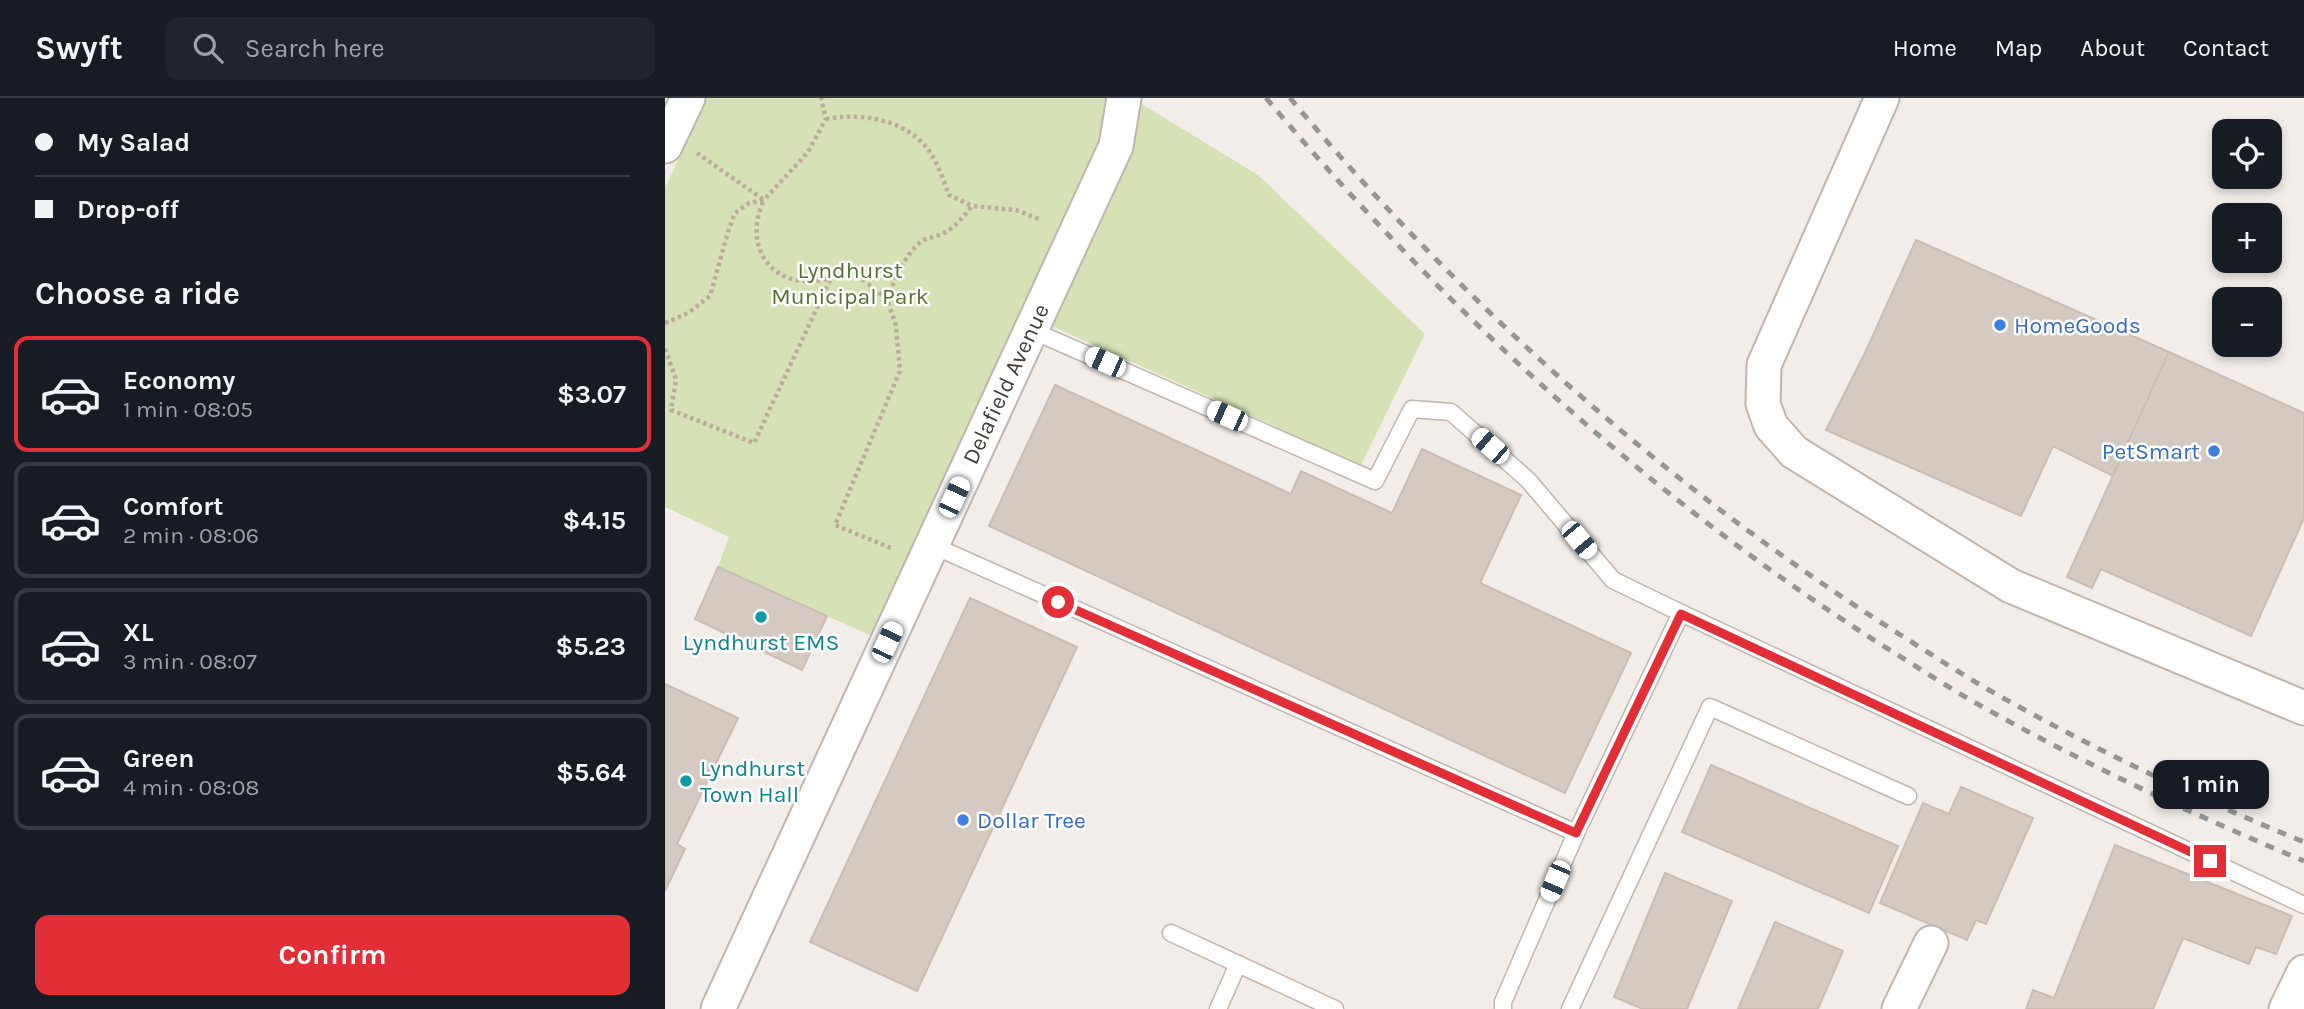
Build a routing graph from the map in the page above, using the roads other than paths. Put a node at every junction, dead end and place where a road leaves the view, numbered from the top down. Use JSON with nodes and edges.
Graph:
{"nodes":[{"id":1,"x":688,"y":98,"type":"edge"},
{"id":2,"x":1124,"y":98,"type":"edge"},
{"id":3,"x":1882,"y":98,"type":"edge"},
{"id":4,"x":680,"y":149,"type":"edge"},
{"id":5,"x":1031,"y":330,"type":"junction"},
{"id":6,"x":932,"y":545,"type":"junction"},
{"id":7,"x":1681,"y":614,"type":"junction"},
{"id":8,"x":2304,"y":708,"type":"edge"},
{"id":9,"x":1908,"y":796,"type":"dead end"},
{"id":10,"x":1576,"y":833,"type":"junction"},
{"id":11,"x":2304,"y":905,"type":"edge"},
{"id":12,"x":1171,"y":933,"type":"dead end"},
{"id":13,"x":1931,"y":943,"type":"dead end"},
{"id":14,"x":1238,"y":964,"type":"junction"},
{"id":15,"x":2304,"y":972,"type":"edge"},
{"id":16,"x":1508,"y":1007,"type":"edge"},
{"id":17,"x":718,"y":1009,"type":"edge"},
{"id":18,"x":1218,"y":1009,"type":"edge"},
{"id":19,"x":1335,"y":1009,"type":"edge"},
{"id":20,"x":1570,"y":1009,"type":"edge"},
{"id":21,"x":1899,"y":1009,"type":"edge"},
{"id":22,"x":2286,"y":1009,"type":"edge"}],
"edges":[{"from":1,"to":4,"type":"street"},
{"from":2,"to":5,"type":"street","name":"Delafield Avenue"},
{"from":3,"to":8,"type":"street"},
{"from":5,"to":6,"type":"street","name":"Delafield Avenue"},
{"from":5,"to":7,"type":"lane"},
{"from":6,"to":10,"type":"lane"},
{"from":6,"to":17,"type":"street","name":"Delafield Avenue"},
{"from":7,"to":10,"type":"lane"},
{"from":7,"to":11,"type":"lane"},
{"from":9,"to":20,"type":"lane"},
{"from":10,"to":16,"type":"lane"},
{"from":12,"to":14,"type":"lane"},
{"from":13,"to":21,"type":"street"},
{"from":14,"to":18,"type":"lane"},
{"from":14,"to":19,"type":"lane"},
{"from":15,"to":22,"type":"street"}]}
